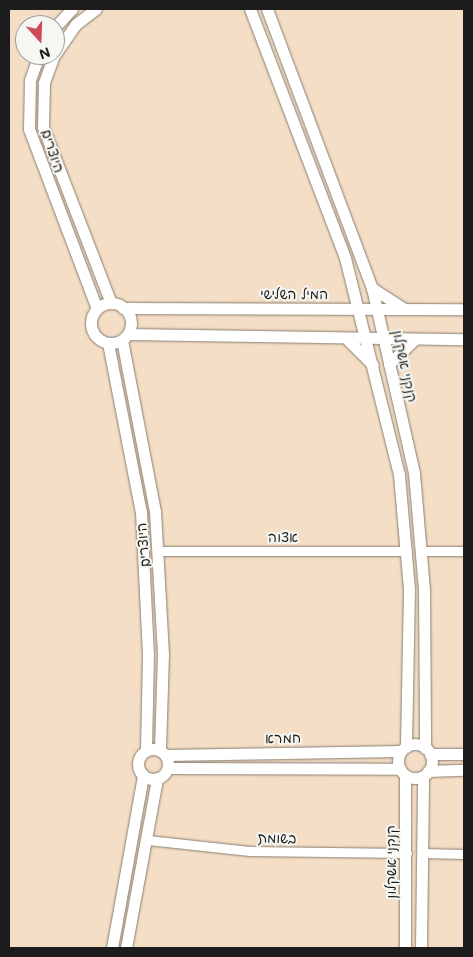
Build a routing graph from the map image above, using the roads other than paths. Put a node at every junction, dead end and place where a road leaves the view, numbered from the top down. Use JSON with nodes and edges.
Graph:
{"nodes":[{"id":1,"x":96,"y":9,"type":"edge"},
{"id":2,"x":250,"y":9,"type":"edge"},
{"id":3,"x":267,"y":9,"type":"edge"},
{"id":4,"x":65,"y":40,"type":"edge"},
{"id":5,"x":35,"y":65,"type":"edge"},
{"id":6,"x":51,"y":65,"type":"edge"},
{"id":7,"x":372,"y":288,"type":"junction"},
{"id":8,"x":355,"y":289,"type":"junction"},
{"id":9,"x":111,"y":304,"type":"junction"},
{"id":10,"x":123,"y":308,"type":"junction"},
{"id":11,"x":361,"y":308,"type":"junction"},
{"id":12,"x":97,"y":309,"type":"junction"},
{"id":13,"x":330,"y":309,"type":"junction"},
{"id":14,"x":464,"y":309,"type":"edge"},
{"id":15,"x":407,"y":310,"type":"junction"},
{"id":16,"x":377,"y":311,"type":"junction"},
{"id":17,"x":125,"y":337,"type":"junction"},
{"id":18,"x":416,"y":339,"type":"junction"},
{"id":19,"x":464,"y":339,"type":"edge"},
{"id":20,"x":348,"y":340,"type":"junction"},
{"id":21,"x":384,"y":340,"type":"junction"},
{"id":22,"x":368,"y":341,"type":"junction"},
{"id":23,"x":108,"y":343,"type":"junction"},
{"id":24,"x":389,"y":364,"type":"junction"},
{"id":25,"x":375,"y":367,"type":"junction"},
{"id":26,"x":158,"y":551,"type":"junction"},
{"id":27,"x":407,"y":551,"type":"junction"},
{"id":28,"x":422,"y":551,"type":"junction"},
{"id":29,"x":464,"y":551,"type":"edge"},
{"id":30,"x":404,"y":749,"type":"junction"},
{"id":31,"x":146,"y":750,"type":"junction"},
{"id":32,"x":428,"y":751,"type":"junction"},
{"id":33,"x":163,"y":753,"type":"junction"},
{"id":34,"x":464,"y":754,"type":"edge"},
{"id":35,"x":168,"y":768,"type":"junction"},
{"id":36,"x":464,"y":770,"type":"edge"},
{"id":37,"x":402,"y":772,"type":"junction"},
{"id":38,"x":426,"y":774,"type":"junction"},
{"id":39,"x":143,"y":775,"type":"junction"},
{"id":40,"x":157,"y":779,"type":"junction"},
{"id":41,"x":148,"y":840,"type":"junction"},
{"id":42,"x":407,"y":853,"type":"junction"},
{"id":43,"x":422,"y":853,"type":"junction"},
{"id":44,"x":464,"y":854,"type":"edge"},
{"id":45,"x":112,"y":948,"type":"edge"},
{"id":46,"x":126,"y":948,"type":"edge"},
{"id":47,"x":405,"y":948,"type":"edge"},
{"id":48,"x":421,"y":948,"type":"edge"}],
"edges":[{"from":1,"to":4,"type":"street","name":"היוצרים"},
{"from":2,"to":8,"type":"street"},
{"from":3,"to":7,"type":"street","name":"קנקני אשקלון"},
{"from":5,"to":12,"type":"street","name":"היוצרים"},
{"from":6,"to":9,"type":"street","name":"היוצרים"},
{"from":7,"to":15,"type":"street"},
{"from":7,"to":16,"type":"street","name":"קנקני אשקלון"},
{"from":8,"to":11,"type":"street"},
{"from":8,"to":13,"type":"street"},
{"from":9,"to":10,"type":"street"},
{"from":9,"to":12,"type":"street"},
{"from":10,"to":13,"type":"street","name":"המיל השלישי"},
{"from":10,"to":17,"type":"street"},
{"from":11,"to":13,"type":"street","name":"המיל השלישי"},
{"from":11,"to":16,"type":"street","name":"המיל השלישי"},
{"from":11,"to":22,"type":"street"},
{"from":12,"to":23,"type":"street"},
{"from":14,"to":15,"type":"street","name":"המיל השלישי"},
{"from":15,"to":16,"type":"street","name":"המיל השלישי"},
{"from":16,"to":21,"type":"street","name":"קנקני אשקלון"},
{"from":17,"to":20,"type":"street"},
{"from":17,"to":23,"type":"street"},
{"from":17,"to":26,"type":"street","name":"היוצרים"},
{"from":18,"to":19,"type":"street"},
{"from":18,"to":21,"type":"street"},
{"from":18,"to":24,"type":"street"},
{"from":20,"to":22,"type":"street"},
{"from":20,"to":25,"type":"street"},
{"from":21,"to":22,"type":"street"},
{"from":21,"to":24,"type":"street","name":"קנקני אשקלון"},
{"from":22,"to":25,"type":"street"},
{"from":23,"to":31,"type":"street","name":"היוצרים"},
{"from":24,"to":28,"type":"street","name":"קנקני אשקלון"},
{"from":25,"to":27,"type":"street"},
{"from":26,"to":27,"type":"street","name":"אצוה"},
{"from":26,"to":33,"type":"street","name":"היוצרים"},
{"from":27,"to":30,"type":"street"},
{"from":28,"to":29,"type":"street"},
{"from":28,"to":32,"type":"street","name":"קנקני אשקלון"},
{"from":30,"to":32,"type":"street","name":"חמרא"},
{"from":30,"to":33,"type":"street","name":"חמרא"},
{"from":30,"to":37,"type":"street","name":"קנקני אשקלון"},
{"from":31,"to":33,"type":"street"},
{"from":31,"to":39,"type":"street"},
{"from":32,"to":34,"type":"street"},
{"from":32,"to":38,"type":"street","name":"קנקני אשקלון"},
{"from":33,"to":35,"type":"street"},
{"from":35,"to":37,"type":"street"},
{"from":35,"to":40,"type":"street"},
{"from":36,"to":38,"type":"street"},
{"from":37,"to":38,"type":"street"},
{"from":37,"to":42,"type":"street","name":"קנקני אשקלון"},
{"from":38,"to":43,"type":"street"},
{"from":39,"to":40,"type":"street"},
{"from":39,"to":45,"type":"street"},
{"from":40,"to":41,"type":"street"},
{"from":41,"to":42,"type":"street","name":"בשומת"},
{"from":41,"to":46,"type":"street"},
{"from":42,"to":47,"type":"street","name":"קנקני אשקלון"},
{"from":43,"to":44,"type":"street"},
{"from":43,"to":48,"type":"street"}]}
